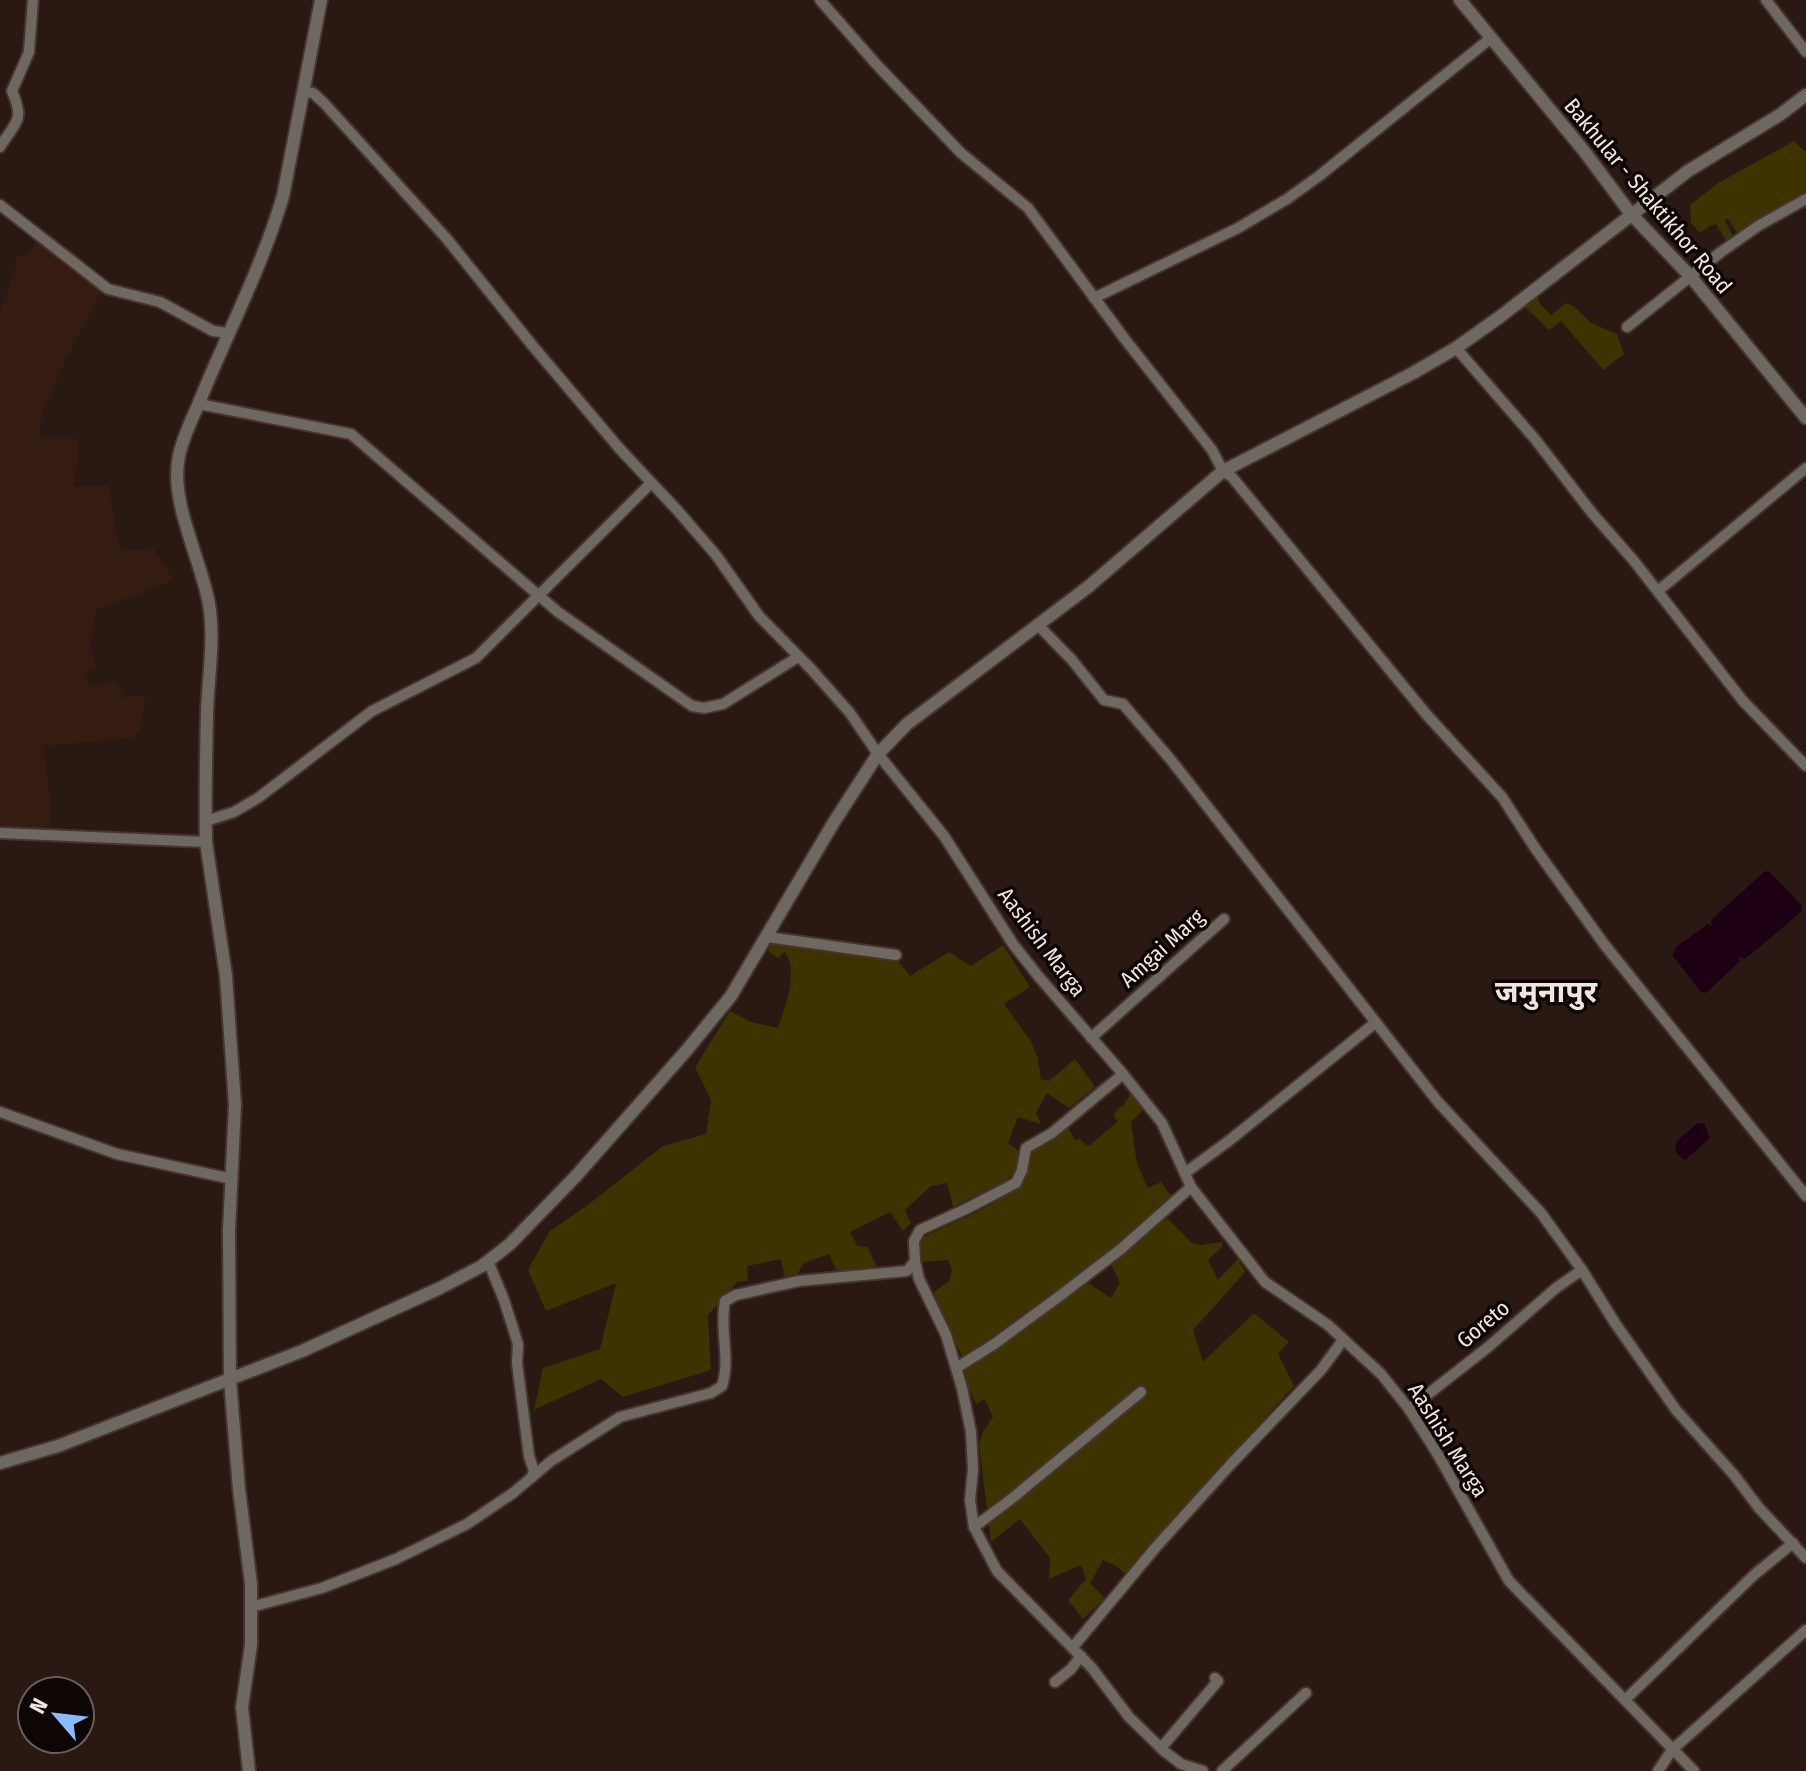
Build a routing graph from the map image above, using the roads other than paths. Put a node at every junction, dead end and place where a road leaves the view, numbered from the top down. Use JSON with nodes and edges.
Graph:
{"nodes":[{"id":1,"x":33,"y":0,"type":"edge"},
{"id":2,"x":321,"y":0,"type":"edge"},
{"id":3,"x":820,"y":0,"type":"edge"},
{"id":4,"x":1460,"y":0,"type":"edge"},
{"id":5,"x":1766,"y":0,"type":"edge"},
{"id":6,"x":1491,"y":38,"type":"junction"},
{"id":7,"x":1806,"y":52,"type":"edge"},
{"id":8,"x":304,"y":92,"type":"junction"},
{"id":9,"x":1806,"y":95,"type":"edge"},
{"id":10,"x":0,"y":147,"type":"edge"},
{"id":11,"x":1806,"y":199,"type":"edge"},
{"id":12,"x":0,"y":205,"type":"edge"},
{"id":13,"x":1631,"y":214,"type":"junction"},
{"id":14,"x":1691,"y":277,"type":"junction"},
{"id":15,"x":1094,"y":298,"type":"junction"},
{"id":16,"x":1627,"y":327,"type":"dead end"},
{"id":17,"x":228,"y":333,"type":"junction"},
{"id":18,"x":1456,"y":348,"type":"junction"},
{"id":19,"x":199,"y":404,"type":"junction"},
{"id":20,"x":1806,"y":418,"type":"edge"},
{"id":21,"x":1806,"y":468,"type":"edge"},
{"id":22,"x":1223,"y":471,"type":"junction"},
{"id":23,"x":651,"y":483,"type":"junction"},
{"id":24,"x":1658,"y":591,"type":"junction"},
{"id":25,"x":539,"y":596,"type":"junction"},
{"id":26,"x":1038,"y":625,"type":"junction"},
{"id":27,"x":798,"y":657,"type":"junction"},
{"id":28,"x":878,"y":754,"type":"junction"},
{"id":29,"x":1806,"y":766,"type":"edge"},
{"id":30,"x":206,"y":821,"type":"junction"},
{"id":31,"x":0,"y":833,"type":"edge"},
{"id":32,"x":206,"y":842,"type":"junction"},
{"id":33,"x":1224,"y":919,"type":"dead end"},
{"id":34,"x":767,"y":937,"type":"junction"},
{"id":35,"x":896,"y":955,"type":"dead end"},
{"id":36,"x":1375,"y":1023,"type":"junction"},
{"id":37,"x":1091,"y":1038,"type":"junction"},
{"id":38,"x":1123,"y":1074,"type":"junction"},
{"id":39,"x":0,"y":1112,"type":"edge"},
{"id":40,"x":1185,"y":1173,"type":"junction"},
{"id":41,"x":232,"y":1179,"type":"junction"},
{"id":42,"x":1191,"y":1187,"type":"junction"},
{"id":43,"x":1806,"y":1196,"type":"edge"},
{"id":44,"x":915,"y":1261,"type":"junction"},
{"id":45,"x":484,"y":1265,"type":"junction"},
{"id":46,"x":1582,"y":1270,"type":"junction"},
{"id":47,"x":1343,"y":1340,"type":"junction"},
{"id":48,"x":956,"y":1368,"type":"junction"},
{"id":49,"x":230,"y":1380,"type":"junction"},
{"id":50,"x":1141,"y":1392,"type":"dead end"},
{"id":51,"x":1409,"y":1409,"type":"junction"},
{"id":52,"x":0,"y":1463,"type":"edge"},
{"id":53,"x":532,"y":1477,"type":"junction"},
{"id":54,"x":974,"y":1527,"type":"junction"},
{"id":55,"x":1793,"y":1543,"type":"junction"},
{"id":56,"x":1806,"y":1558,"type":"edge"},
{"id":57,"x":251,"y":1607,"type":"junction"},
{"id":58,"x":1806,"y":1630,"type":"edge"},
{"id":59,"x":1073,"y":1647,"type":"junction"},
{"id":60,"x":1081,"y":1656,"type":"junction"},
{"id":61,"x":1215,"y":1678,"type":"dead end"},
{"id":62,"x":1055,"y":1682,"type":"dead end"},
{"id":63,"x":1306,"y":1693,"type":"dead end"},
{"id":64,"x":1625,"y":1700,"type":"junction"},
{"id":65,"x":1161,"y":1748,"type":"junction"},
{"id":66,"x":1672,"y":1750,"type":"junction"},
{"id":67,"x":249,"y":1771,"type":"edge"},
{"id":68,"x":1203,"y":1771,"type":"edge"},
{"id":69,"x":1222,"y":1771,"type":"edge"},
{"id":70,"x":1658,"y":1771,"type":"edge"},
{"id":71,"x":1694,"y":1771,"type":"edge"}],
"edges":[{"from":1,"to":10,"type":"street"},
{"from":2,"to":8,"type":"street"},
{"from":3,"to":15,"type":"street"},
{"from":4,"to":6,"type":"street","name":"Bakhular - Shaktikhor Road"},
{"from":5,"to":7,"type":"street"},
{"from":6,"to":13,"type":"street","name":"Bakhular - Shaktikhor Road"},
{"from":6,"to":15,"type":"street"},
{"from":8,"to":17,"type":"street"},
{"from":8,"to":23,"type":"street","name":"Aashish Marga"},
{"from":9,"to":13,"type":"street"},
{"from":11,"to":14,"type":"street"},
{"from":12,"to":17,"type":"street"},
{"from":13,"to":14,"type":"street","name":"Bakhular - Shaktikhor Road"},
{"from":13,"to":18,"type":"street"},
{"from":14,"to":16,"type":"street"},
{"from":14,"to":20,"type":"street","name":"Bakhular - Shaktikhor Road"},
{"from":15,"to":22,"type":"street"},
{"from":17,"to":19,"type":"street"},
{"from":18,"to":22,"type":"street"},
{"from":18,"to":24,"type":"street"},
{"from":19,"to":25,"type":"street"},
{"from":19,"to":30,"type":"street"},
{"from":21,"to":24,"type":"street"},
{"from":22,"to":26,"type":"street"},
{"from":22,"to":43,"type":"street"},
{"from":23,"to":25,"type":"street"},
{"from":23,"to":27,"type":"street","name":"Aashish Marga"},
{"from":24,"to":29,"type":"street"},
{"from":25,"to":27,"type":"street"},
{"from":25,"to":30,"type":"street"},
{"from":26,"to":28,"type":"street"},
{"from":26,"to":36,"type":"street"},
{"from":27,"to":28,"type":"street","name":"Aashish Marga"},
{"from":28,"to":34,"type":"street"},
{"from":28,"to":37,"type":"street","name":"Aashish Marga"},
{"from":30,"to":32,"type":"street"},
{"from":31,"to":32,"type":"street"},
{"from":32,"to":41,"type":"street"},
{"from":33,"to":37,"type":"street","name":"Amgai Marg"},
{"from":34,"to":35,"type":"street"},
{"from":34,"to":45,"type":"street"},
{"from":36,"to":40,"type":"street"},
{"from":36,"to":46,"type":"street"},
{"from":37,"to":38,"type":"street","name":"Aashish Marga"},
{"from":38,"to":40,"type":"street","name":"Aashish Marga"},
{"from":38,"to":44,"type":"street"},
{"from":39,"to":41,"type":"street"},
{"from":40,"to":42,"type":"street","name":"Aashish Marga"},
{"from":41,"to":49,"type":"street"},
{"from":42,"to":47,"type":"street","name":"Aashish Marga"},
{"from":42,"to":48,"type":"street"},
{"from":44,"to":48,"type":"street"},
{"from":44,"to":53,"type":"street"},
{"from":45,"to":49,"type":"street"},
{"from":45,"to":53,"type":"street"},
{"from":46,"to":51,"type":"street","name":"Goreto"},
{"from":46,"to":55,"type":"street"},
{"from":47,"to":51,"type":"street","name":"Aashish Marga"},
{"from":47,"to":59,"type":"street"},
{"from":48,"to":54,"type":"street"},
{"from":49,"to":52,"type":"street"},
{"from":49,"to":57,"type":"street"},
{"from":50,"to":54,"type":"street"},
{"from":51,"to":64,"type":"street","name":"Aashish Marga"},
{"from":53,"to":57,"type":"street"},
{"from":54,"to":59,"type":"street"},
{"from":55,"to":56,"type":"street"},
{"from":55,"to":64,"type":"street"},
{"from":57,"to":67,"type":"street"},
{"from":58,"to":66,"type":"street"},
{"from":59,"to":60,"type":"street"},
{"from":60,"to":62,"type":"street"},
{"from":60,"to":65,"type":"street"},
{"from":61,"to":65,"type":"street"},
{"from":63,"to":69,"type":"street"},
{"from":64,"to":66,"type":"street","name":"Aashish Marga"},
{"from":65,"to":68,"type":"street"},
{"from":66,"to":70,"type":"street"},
{"from":66,"to":71,"type":"street","name":"Aashish Marga"}]}
